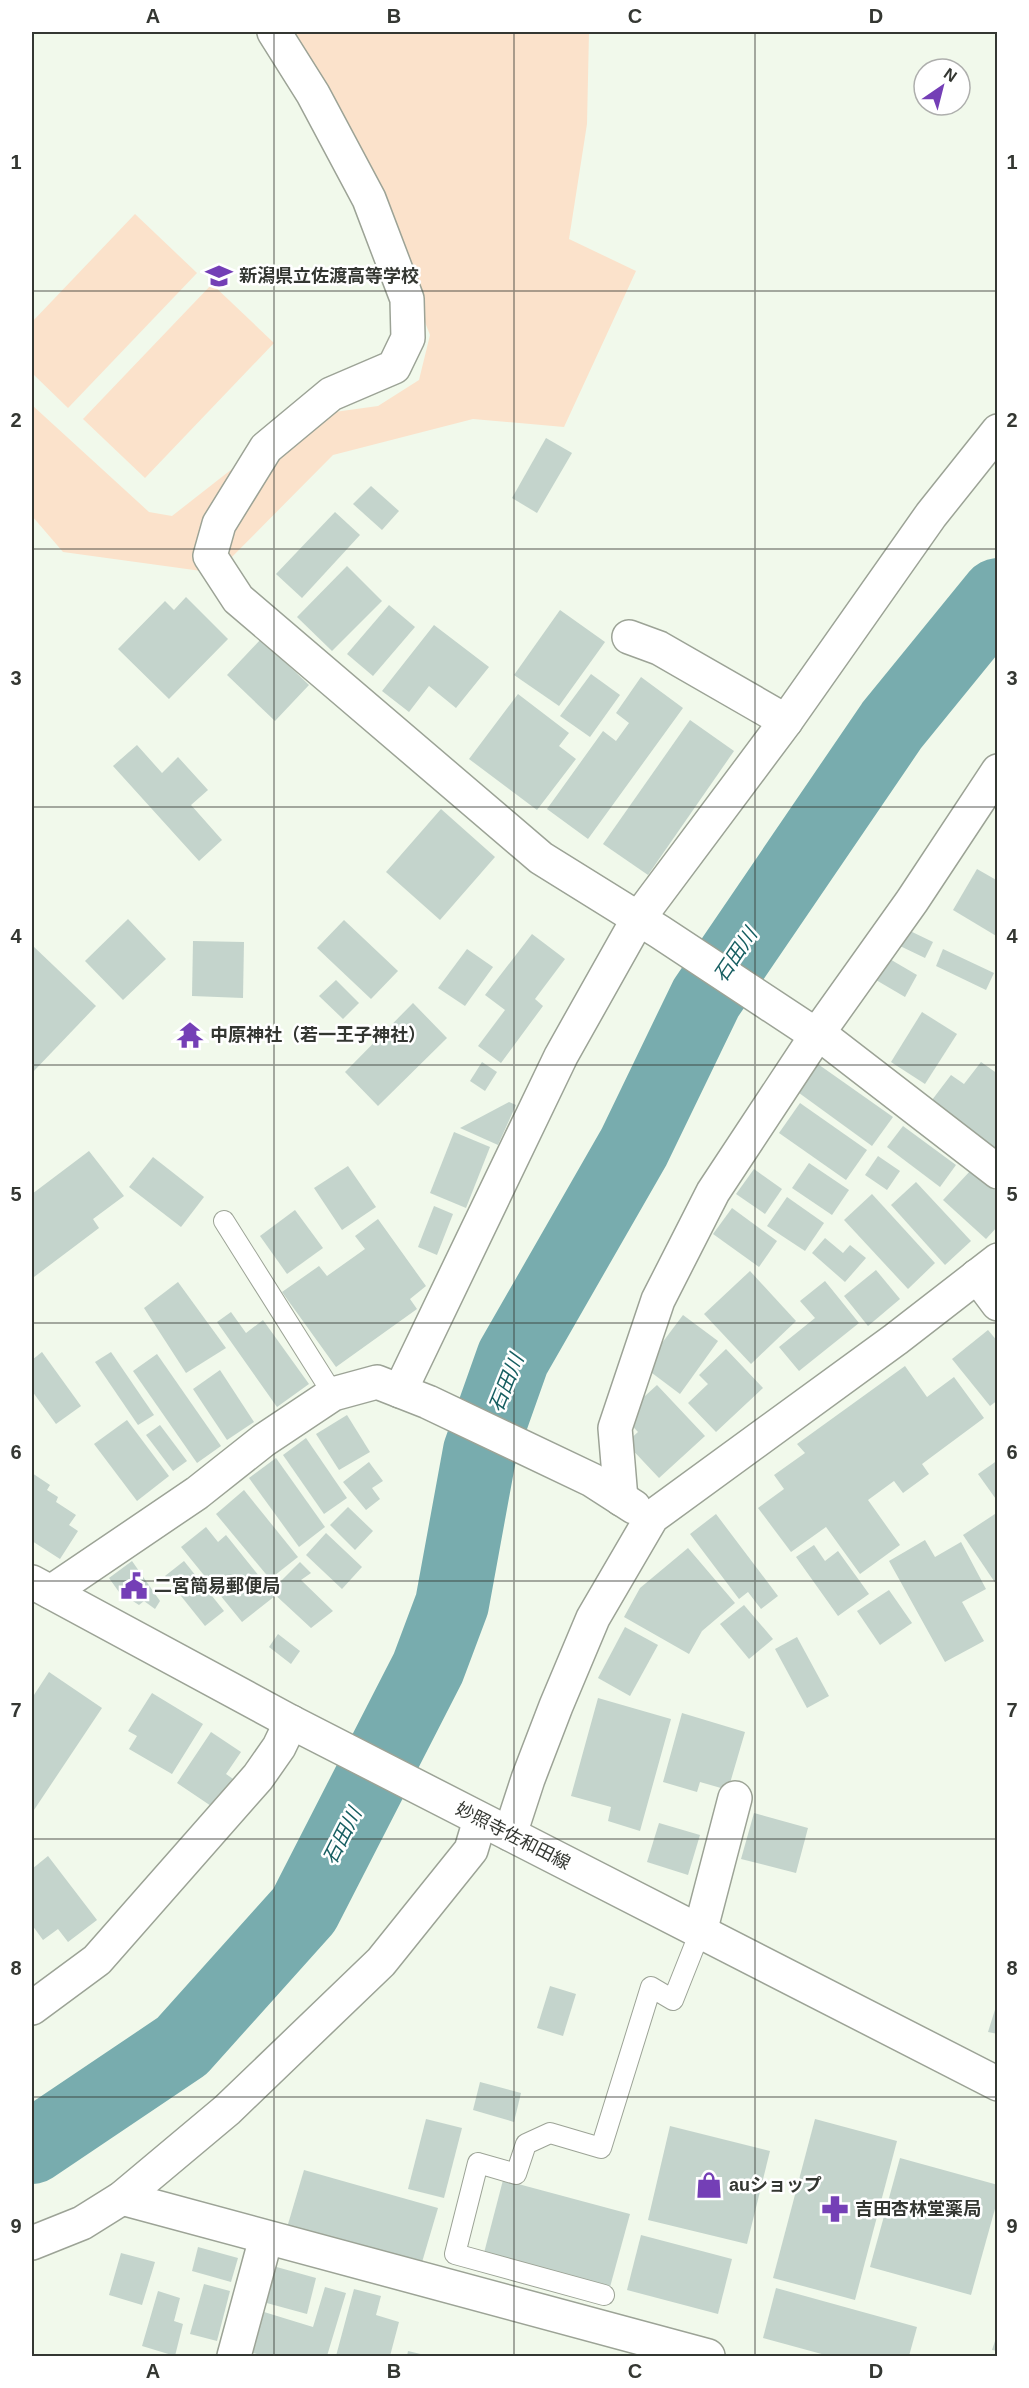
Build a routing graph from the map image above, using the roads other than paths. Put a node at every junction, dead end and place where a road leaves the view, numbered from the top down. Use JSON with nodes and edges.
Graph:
{"nodes":[{"id":1,"x":274,"y":32,"type":"edge"},
{"id":2,"x":998,"y":430,"type":"edge"},
{"id":3,"x":629,"y":637,"type":"dead end"},
{"id":4,"x":786,"y":721,"type":"junction"},
{"id":5,"x":998,"y":771,"type":"edge"},
{"id":6,"x":649,"y":925,"type":"junction"},
{"id":7,"x":811,"y":1030,"type":"junction"},
{"id":8,"x":998,"y":1172,"type":"edge"},
{"id":9,"x":224,"y":1221,"type":"dead end"},
{"id":10,"x":987,"y":1268,"type":"edge"},
{"id":11,"x":998,"y":1304,"type":"edge"},
{"id":12,"x":333,"y":1394,"type":"junction"},
{"id":13,"x":414,"y":1396,"type":"junction"},
{"id":14,"x":621,"y":1499,"type":"junction"},
{"id":15,"x":652,"y":1517,"type":"junction"},
{"id":16,"x":41,"y":1587,"type":"edge"},
{"id":17,"x":299,"y":1726,"type":"junction"},
{"id":18,"x":735,"y":1798,"type":"dead end"},
{"id":19,"x":472,"y":1816,"type":"junction"},
{"id":20,"x":510,"y":1834,"type":"junction"},
{"id":21,"x":700,"y":1932,"type":"junction"},
{"id":22,"x":32,"y":2008,"type":"edge"},
{"id":23,"x":998,"y":2084,"type":"edge"},
{"id":24,"x":122,"y":2198,"type":"junction"},
{"id":25,"x":266,"y":2238,"type":"junction"},
{"id":26,"x":32,"y":2243,"type":"edge"},
{"id":27,"x":604,"y":2295,"type":"dead end"},
{"id":28,"x":234,"y":2356,"type":"edge"},
{"id":29,"x":707,"y":2356,"type":"edge"}],
"edges":[{"from":1,"to":6,"type":"street"},
{"from":2,"to":4,"type":"street"},
{"from":3,"to":4,"type":"street"},
{"from":4,"to":6,"type":"street"},
{"from":5,"to":7,"type":"street"},
{"from":6,"to":7,"type":"street"},
{"from":6,"to":13,"type":"street"},
{"from":7,"to":8,"type":"street"},
{"from":7,"to":14,"type":"street"},
{"from":9,"to":12,"type":"lane"},
{"from":10,"to":11,"type":"street"},
{"from":10,"to":15,"type":"street"},
{"from":12,"to":13,"type":"street"},
{"from":12,"to":16,"type":"street"},
{"from":13,"to":14,"type":"street"},
{"from":14,"to":15,"type":"street"},
{"from":15,"to":20,"type":"street"},
{"from":16,"to":17,"type":"street","name":"妙照寺佐和田線"},
{"from":17,"to":19,"type":"street","name":"妙照寺佐和田線"},
{"from":17,"to":22,"type":"street"},
{"from":18,"to":21,"type":"street"},
{"from":19,"to":20,"type":"street","name":"妙照寺佐和田線"},
{"from":19,"to":24,"type":"street"},
{"from":20,"to":21,"type":"street","name":"妙照寺佐和田線"},
{"from":21,"to":23,"type":"street","name":"妙照寺佐和田線"},
{"from":21,"to":27,"type":"lane"},
{"from":24,"to":25,"type":"street"},
{"from":24,"to":26,"type":"street"},
{"from":25,"to":28,"type":"street"},
{"from":25,"to":29,"type":"street"}]}
